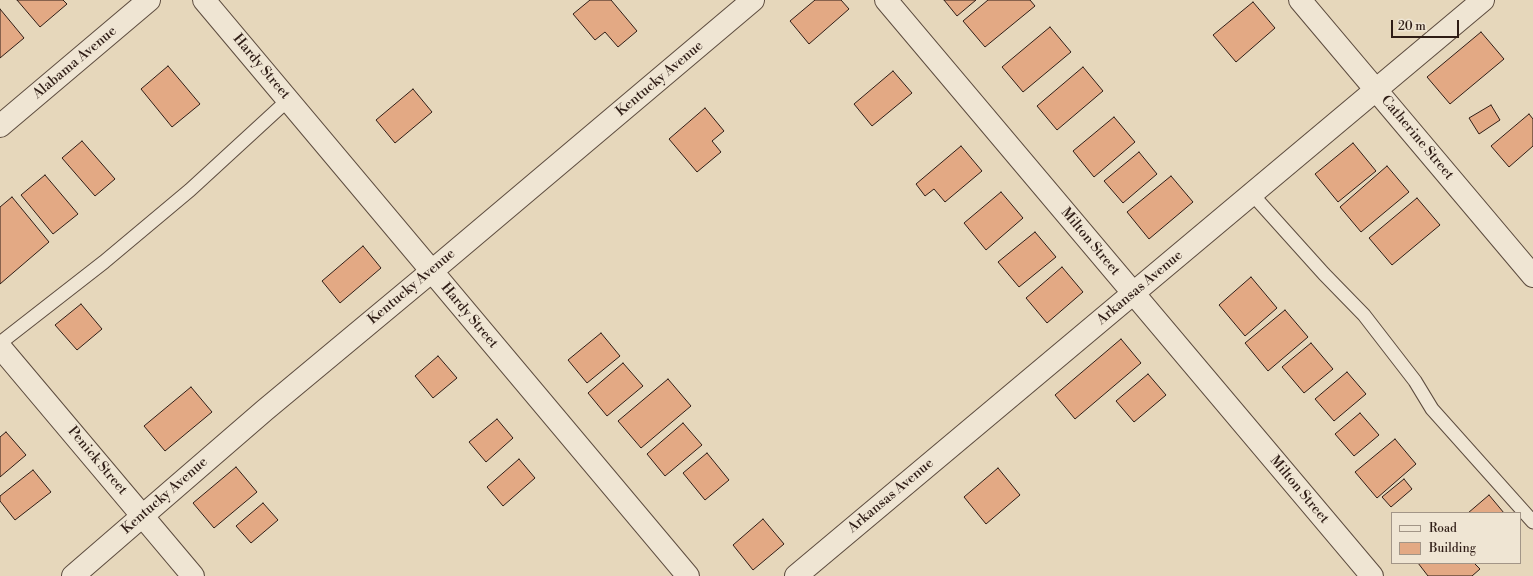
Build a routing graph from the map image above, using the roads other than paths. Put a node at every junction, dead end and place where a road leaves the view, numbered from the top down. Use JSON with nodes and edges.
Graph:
{"nodes":[{"id":1,"x":149,"y":0,"type":"edge"},
{"id":2,"x":204,"y":0,"type":"edge"},
{"id":3,"x":753,"y":0,"type":"edge"},
{"id":4,"x":886,"y":0,"type":"edge"},
{"id":5,"x":1300,"y":0,"type":"edge"},
{"id":6,"x":1483,"y":0,"type":"edge"},
{"id":7,"x":1376,"y":90,"type":"junction"},
{"id":8,"x":288,"y":100,"type":"junction"},
{"id":9,"x":0,"y":126,"type":"edge"},
{"id":10,"x":1252,"y":194,"type":"junction"},
{"id":11,"x":432,"y":271,"type":"junction"},
{"id":12,"x":1533,"y":276,"type":"edge"},
{"id":13,"x":1134,"y":293,"type":"junction"},
{"id":14,"x":0,"y":343,"type":"edge"},
{"id":15,"x":0,"y":347,"type":"edge"},
{"id":16,"x":142,"y":516,"type":"junction"},
{"id":17,"x":1533,"y":522,"type":"edge"},
{"id":18,"x":73,"y":576,"type":"edge"},
{"id":19,"x":193,"y":576,"type":"edge"},
{"id":20,"x":688,"y":576,"type":"edge"},
{"id":21,"x":796,"y":576,"type":"edge"},
{"id":22,"x":1372,"y":576,"type":"edge"}],
"edges":[{"from":1,"to":9,"type":"street","name":"Alabama Avenue"},
{"from":2,"to":8,"type":"street","name":"Hardy Street"},
{"from":3,"to":11,"type":"street","name":"Kentucky Avenue"},
{"from":4,"to":13,"type":"street","name":"Milton Street"},
{"from":5,"to":7,"type":"street","name":"Catherine Street"},
{"from":6,"to":7,"type":"street","name":"Arkansas Avenue"},
{"from":7,"to":10,"type":"street","name":"Arkansas Avenue"},
{"from":7,"to":12,"type":"street","name":"Catherine Street"},
{"from":8,"to":11,"type":"street","name":"Hardy Street"},
{"from":8,"to":14,"type":"lane"},
{"from":10,"to":13,"type":"street","name":"Arkansas Avenue"},
{"from":10,"to":17,"type":"lane"},
{"from":11,"to":16,"type":"street","name":"Kentucky Avenue"},
{"from":11,"to":20,"type":"street","name":"Hardy Street"},
{"from":13,"to":21,"type":"street","name":"Arkansas Avenue"},
{"from":13,"to":22,"type":"street","name":"Milton Street"},
{"from":15,"to":16,"type":"street","name":"Penick Street"},
{"from":16,"to":18,"type":"street","name":"Kentucky Avenue"},
{"from":16,"to":19,"type":"street","name":"Penick Street"}]}
